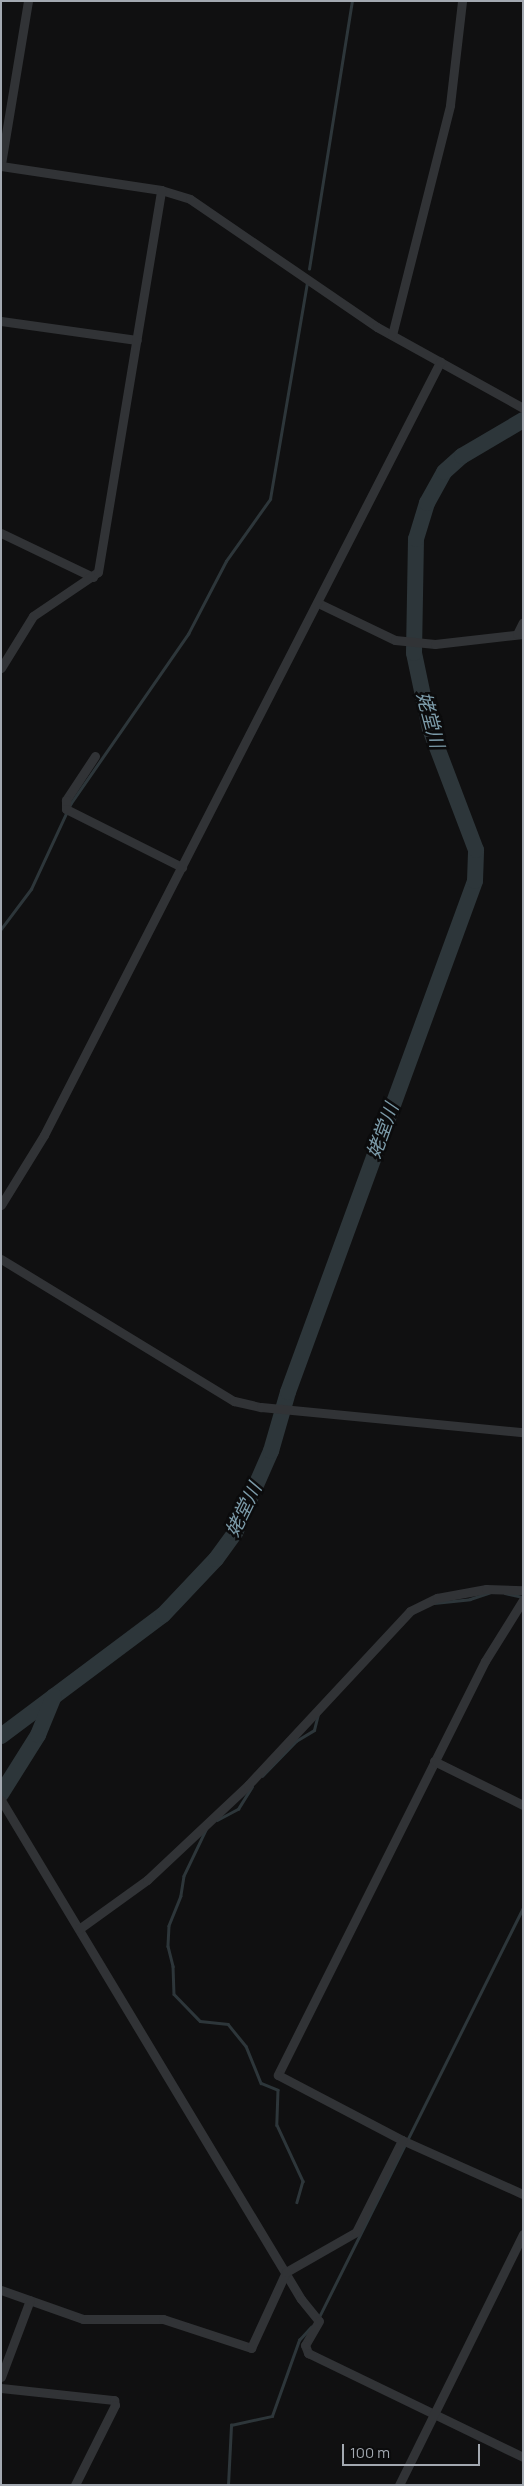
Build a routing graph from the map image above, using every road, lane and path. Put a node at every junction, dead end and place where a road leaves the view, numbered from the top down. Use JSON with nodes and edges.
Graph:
{"nodes":[{"id":1,"x":28,"y":1,"type":"edge"},
{"id":2,"x":462,"y":1,"type":"edge"},
{"id":3,"x":1,"y":165,"type":"edge"},
{"id":4,"x":161,"y":190,"type":"junction"},
{"id":5,"x":1,"y":320,"type":"edge"},
{"id":6,"x":392,"y":335,"type":"junction"},
{"id":7,"x":137,"y":340,"type":"junction"},
{"id":8,"x":440,"y":362,"type":"junction"},
{"id":9,"x":520,"y":407,"type":"edge"},
{"id":10,"x":1,"y":533,"type":"edge"},
{"id":11,"x":93,"y":577,"type":"junction"},
{"id":12,"x":318,"y":603,"type":"junction"},
{"id":13,"x":523,"y":622,"type":"edge"},
{"id":14,"x":520,"y":634,"type":"edge"},
{"id":15,"x":1,"y":668,"type":"edge"},
{"id":16,"x":95,"y":756,"type":"dead end"},
{"id":17,"x":182,"y":867,"type":"junction"},
{"id":18,"x":1,"y":1205,"type":"edge"},
{"id":19,"x":1,"y":1259,"type":"edge"},
{"id":20,"x":523,"y":1432,"type":"edge"},
{"id":21,"x":523,"y":1590,"type":"edge"},
{"id":22,"x":523,"y":1600,"type":"edge"},
{"id":23,"x":434,"y":1761,"type":"junction"},
{"id":24,"x":1,"y":1800,"type":"edge"},
{"id":25,"x":523,"y":1805,"type":"edge"},
{"id":26,"x":79,"y":1929,"type":"junction"},
{"id":27,"x":402,"y":2140,"type":"junction"},
{"id":28,"x":523,"y":2194,"type":"edge"},
{"id":29,"x":523,"y":2234,"type":"edge"},
{"id":30,"x":286,"y":2272,"type":"junction"},
{"id":31,"x":1,"y":2290,"type":"edge"},
{"id":32,"x":30,"y":2300,"type":"junction"},
{"id":33,"x":1,"y":2377,"type":"edge"},
{"id":34,"x":1,"y":2388,"type":"edge"},
{"id":35,"x":434,"y":2413,"type":"junction"},
{"id":36,"x":523,"y":2457,"type":"edge"},
{"id":37,"x":75,"y":2485,"type":"edge"},
{"id":38,"x":399,"y":2485,"type":"edge"}],
"edges":[{"from":1,"to":3,"type":"street"},
{"from":2,"to":6,"type":"street"},
{"from":3,"to":4,"type":"street"},
{"from":4,"to":6,"type":"street"},
{"from":4,"to":7,"type":"street"},
{"from":5,"to":7,"type":"street"},
{"from":6,"to":8,"type":"street"},
{"from":7,"to":11,"type":"street"},
{"from":8,"to":9,"type":"street"},
{"from":8,"to":12,"type":"street"},
{"from":10,"to":11,"type":"street"},
{"from":11,"to":15,"type":"street"},
{"from":12,"to":14,"type":"street"},
{"from":12,"to":17,"type":"street"},
{"from":13,"to":14,"type":"street"},
{"from":16,"to":17,"type":"street"},
{"from":17,"to":18,"type":"street"},
{"from":19,"to":20,"type":"street"},
{"from":21,"to":26,"type":"street"},
{"from":22,"to":23,"type":"street"},
{"from":23,"to":25,"type":"street"},
{"from":23,"to":27,"type":"street"},
{"from":24,"to":26,"type":"street"},
{"from":26,"to":30,"type":"street"},
{"from":27,"to":28,"type":"street"},
{"from":27,"to":30,"type":"street"},
{"from":29,"to":35,"type":"street"},
{"from":30,"to":32,"type":"street"},
{"from":30,"to":35,"type":"street"},
{"from":31,"to":32,"type":"street"},
{"from":32,"to":33,"type":"street"},
{"from":34,"to":37,"type":"street"},
{"from":35,"to":36,"type":"street"},
{"from":35,"to":38,"type":"street"}]}
